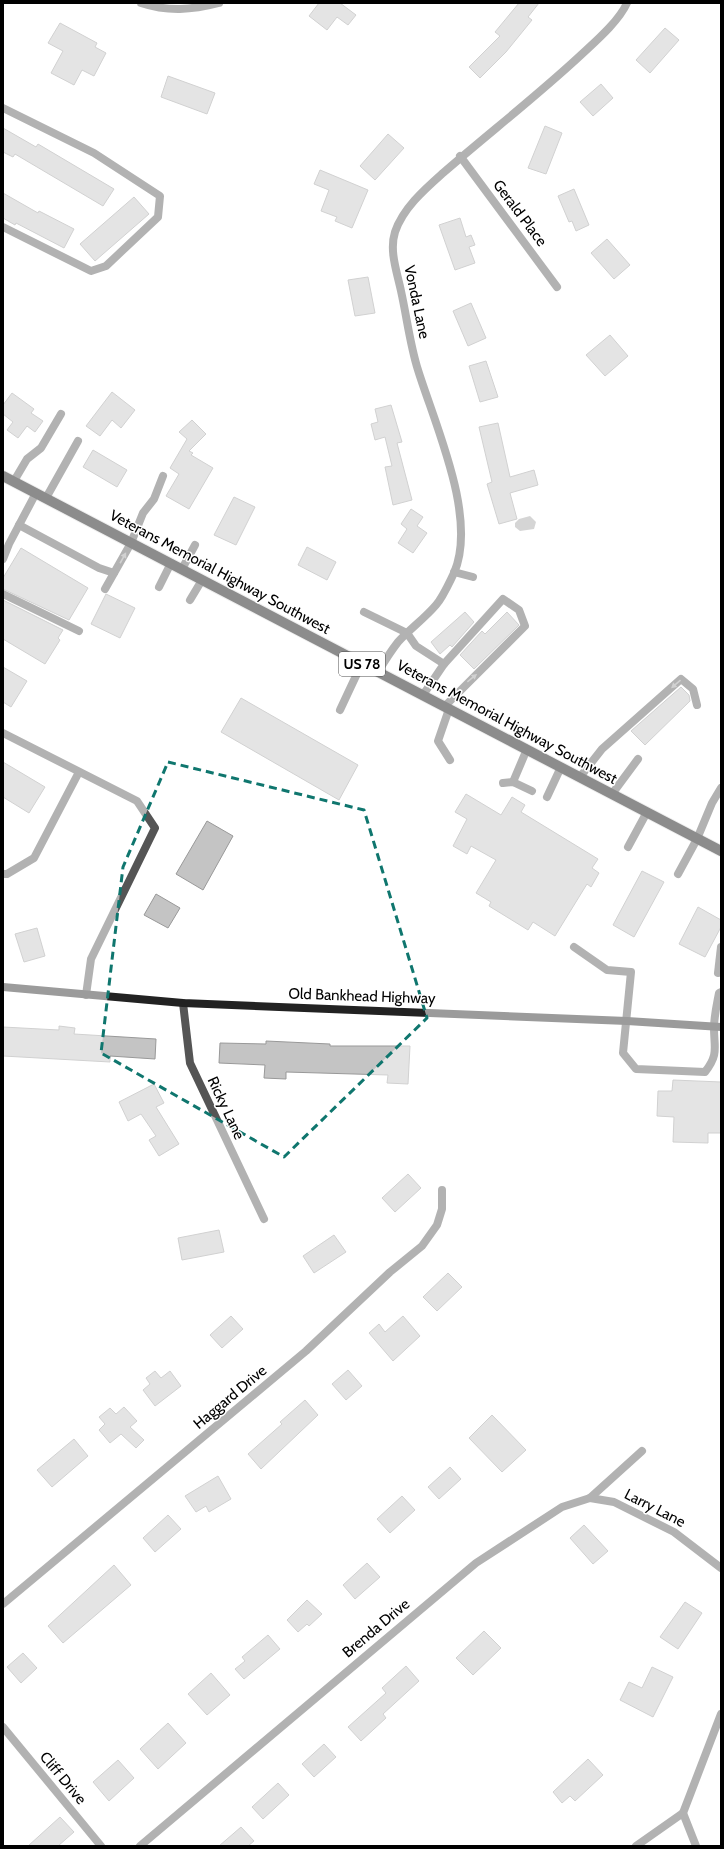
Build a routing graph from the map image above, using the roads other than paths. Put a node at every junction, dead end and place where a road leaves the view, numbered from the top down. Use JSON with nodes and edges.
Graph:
{"nodes":[{"id":1,"x":141,"y":3,"type":"edge"},
{"id":2,"x":219,"y":3,"type":"edge"},
{"id":3,"x":627,"y":3,"type":"edge"},
{"id":4,"x":3,"y":108,"type":"edge"},
{"id":5,"x":460,"y":156,"type":"junction"},
{"id":6,"x":3,"y":227,"type":"edge"},
{"id":7,"x":557,"y":287,"type":"dead end"},
{"id":8,"x":61,"y":414,"type":"dead end"},
{"id":9,"x":78,"y":441,"type":"dead end"},
{"id":10,"x":3,"y":476,"type":"edge"},
{"id":11,"x":163,"y":476,"type":"dead end"},
{"id":12,"x":14,"y":481,"type":"junction"},
{"id":13,"x":36,"y":493,"type":"junction"},
{"id":14,"x":46,"y":498,"type":"junction"},
{"id":15,"x":19,"y":525,"type":"junction"},
{"id":16,"x":6,"y":542,"type":"edge"},
{"id":17,"x":131,"y":543,"type":"junction"},
{"id":18,"x":195,"y":545,"type":"dead end"},
{"id":19,"x":3,"y":559,"type":"edge"},
{"id":20,"x":171,"y":563,"type":"junction"},
{"id":21,"x":182,"y":569,"type":"junction"},
{"id":22,"x":454,"y":572,"type":"junction"},
{"id":23,"x":114,"y":573,"type":"junction"},
{"id":24,"x":473,"y":577,"type":"dead end"},
{"id":25,"x":202,"y":580,"type":"junction"},
{"id":26,"x":159,"y":587,"type":"dead end"},
{"id":27,"x":104,"y":589,"type":"dead end"},
{"id":28,"x":3,"y":594,"type":"edge"},
{"id":29,"x":190,"y":600,"type":"dead end"},
{"id":30,"x":364,"y":612,"type":"dead end"},
{"id":31,"x":79,"y":631,"type":"dead end"},
{"id":32,"x":407,"y":633,"type":"junction"},
{"id":33,"x":362,"y":664,"type":"junction"},
{"id":34,"x":444,"y":664,"type":"junction"},
{"id":35,"x":378,"y":672,"type":"junction"},
{"id":36,"x":423,"y":695,"type":"junction"},
{"id":37,"x":697,"y":705,"type":"dead end"},
{"id":38,"x":447,"y":708,"type":"junction"},
{"id":39,"x":340,"y":710,"type":"dead end"},
{"id":40,"x":3,"y":733,"type":"edge"},
{"id":41,"x":527,"y":749,"type":"junction"},
{"id":42,"x":638,"y":759,"type":"dead end"},
{"id":43,"x":450,"y":760,"type":"dead end"},
{"id":44,"x":561,"y":767,"type":"junction"},
{"id":45,"x":79,"y":772,"type":"junction"},
{"id":46,"x":580,"y":777,"type":"junction"},
{"id":47,"x":513,"y":782,"type":"junction"},
{"id":48,"x":503,"y":783,"type":"dead end"},
{"id":49,"x":721,"y":788,"type":"edge"},
{"id":50,"x":532,"y":790,"type":"dead end"},
{"id":51,"x":612,"y":794,"type":"junction"},
{"id":52,"x":547,"y":797,"type":"dead end"},
{"id":53,"x":647,"y":812,"type":"junction"},
{"id":54,"x":698,"y":839,"type":"junction"},
{"id":55,"x":628,"y":847,"type":"dead end"},
{"id":56,"x":721,"y":851,"type":"edge"},
{"id":57,"x":3,"y":874,"type":"edge"},
{"id":58,"x":678,"y":874,"type":"dead end"},
{"id":59,"x":574,"y":947,"type":"dead end"},
{"id":60,"x":721,"y":947,"type":"edge"},
{"id":61,"x":718,"y":973,"type":"dead end"},
{"id":62,"x":3,"y":987,"type":"edge"},
{"id":63,"x":721,"y":992,"type":"edge"},
{"id":64,"x":86,"y":994,"type":"junction"},
{"id":65,"x":183,"y":1003,"type":"junction"},
{"id":66,"x":627,"y":1021,"type":"junction"},
{"id":67,"x":717,"y":1027,"type":"edge"},
{"id":68,"x":717,"y":1062,"type":"edge"},
{"id":69,"x":442,"y":1190,"type":"dead end"},
{"id":70,"x":264,"y":1219,"type":"dead end"},
{"id":71,"x":642,"y":1451,"type":"dead end"},
{"id":72,"x":590,"y":1498,"type":"junction"},
{"id":73,"x":721,"y":1568,"type":"edge"},
{"id":74,"x":3,"y":1604,"type":"edge"},
{"id":75,"x":721,"y":1714,"type":"edge"},
{"id":76,"x":3,"y":1727,"type":"edge"},
{"id":77,"x":683,"y":1813,"type":"junction"},
{"id":78,"x":102,"y":1846,"type":"edge"},
{"id":79,"x":140,"y":1846,"type":"edge"},
{"id":80,"x":636,"y":1846,"type":"edge"},
{"id":81,"x":696,"y":1846,"type":"edge"}],
"edges":[{"from":1,"to":2,"type":"street"},
{"from":3,"to":5,"type":"street","name":"Vonda Lane"},
{"from":4,"to":6,"type":"street"},
{"from":5,"to":7,"type":"street","name":"Gerald Place"},
{"from":5,"to":22,"type":"street","name":"Vonda Lane"},
{"from":8,"to":12,"type":"street"},
{"from":9,"to":14,"type":"street"},
{"from":10,"to":12,"type":"main road","name":"Veterans Memorial Highway Southwest","number":"US 78"},
{"from":11,"to":17,"type":"street"},
{"from":12,"to":13,"type":"main road","name":"Veterans Memorial Highway Southwest","number":"US 78"},
{"from":13,"to":14,"type":"main road","name":"Veterans Memorial Highway Southwest","number":"US 78"},
{"from":13,"to":15,"type":"street"},
{"from":14,"to":17,"type":"main road","name":"Veterans Memorial Highway Southwest","number":"US 78"},
{"from":15,"to":16,"type":"street"},
{"from":15,"to":23,"type":"street"},
{"from":16,"to":19,"type":"street"},
{"from":17,"to":20,"type":"main road","name":"Veterans Memorial Highway Southwest","number":"US 78"},
{"from":23,"to":17,"type":"street","one_way":true},
{"from":18,"to":21,"type":"street"},
{"from":20,"to":21,"type":"main road","name":"Veterans Memorial Highway Southwest","number":"US 78"},
{"from":20,"to":26,"type":"street"},
{"from":21,"to":25,"type":"main road","name":"Veterans Memorial Highway Southwest","number":"US 78"},
{"from":22,"to":24,"type":"street"},
{"from":22,"to":32,"type":"street","name":"Vonda Lane"},
{"from":23,"to":27,"type":"street"},
{"from":25,"to":29,"type":"street"},
{"from":25,"to":33,"type":"main road","name":"Veterans Memorial Highway Southwest","number":"US 78"},
{"from":28,"to":31,"type":"street"},
{"from":30,"to":32,"type":"street"},
{"from":32,"to":34,"type":"street"},
{"from":32,"to":35,"type":"street","name":"Vonda Lane"},
{"from":33,"to":35,"type":"main road","name":"Veterans Memorial Highway Southwest","number":"US 78"},
{"from":33,"to":39,"type":"street"},
{"from":34,"to":36,"type":"street"},
{"from":38,"to":34,"type":"street","one_way":true},
{"from":35,"to":36,"type":"main road","name":"Veterans Memorial Highway Southwest","number":"US 78"},
{"from":36,"to":38,"type":"main road","name":"Veterans Memorial Highway Southwest","number":"US 78"},
{"from":37,"to":46,"type":"street","one_way":true},
{"from":38,"to":41,"type":"main road","name":"Veterans Memorial Highway Southwest","number":"US 78"},
{"from":38,"to":43,"type":"street"},
{"from":40,"to":45,"type":"street"},
{"from":41,"to":44,"type":"main road","name":"Veterans Memorial Highway Southwest","number":"US 78"},
{"from":41,"to":47,"type":"street"},
{"from":42,"to":51,"type":"street"},
{"from":44,"to":46,"type":"main road","name":"Veterans Memorial Highway Southwest","number":"US 78"},
{"from":44,"to":52,"type":"street"},
{"from":45,"to":57,"type":"street"},
{"from":45,"to":64,"type":"street"},
{"from":46,"to":51,"type":"main road","name":"Veterans Memorial Highway Southwest","number":"US 78"},
{"from":47,"to":48,"type":"street"},
{"from":47,"to":50,"type":"street"},
{"from":49,"to":54,"type":"street"},
{"from":51,"to":53,"type":"main road","name":"Veterans Memorial Highway Southwest","number":"US 78"},
{"from":53,"to":54,"type":"main road","name":"Veterans Memorial Highway Southwest","number":"US 78"},
{"from":53,"to":55,"type":"street"},
{"from":54,"to":56,"type":"main road","name":"Veterans Memorial Highway Southwest","number":"US 78"},
{"from":54,"to":58,"type":"street"},
{"from":59,"to":66,"type":"street"},
{"from":60,"to":61,"type":"street"},
{"from":62,"to":64,"type":"street","name":"Old Bankhead Highway"},
{"from":63,"to":67,"type":"street"},
{"from":64,"to":65,"type":"street","name":"Old Bankhead Highway"},
{"from":65,"to":66,"type":"street","name":"Old Bankhead Highway"},
{"from":65,"to":70,"type":"street","name":"Ricky Lane"},
{"from":66,"to":67,"type":"street","name":"Old Bankhead Highway"},
{"from":66,"to":68,"type":"street"},
{"from":67,"to":68,"type":"street"},
{"from":69,"to":74,"type":"street","name":"Haggard Drive"},
{"from":71,"to":72,"type":"street","name":"Brenda Drive"},
{"from":72,"to":73,"type":"street","name":"Larry Lane"},
{"from":72,"to":79,"type":"street","name":"Brenda Drive"},
{"from":75,"to":77,"type":"street"},
{"from":76,"to":78,"type":"street","name":"Cliff Drive"},
{"from":77,"to":80,"type":"street"},
{"from":77,"to":81,"type":"street"}]}
